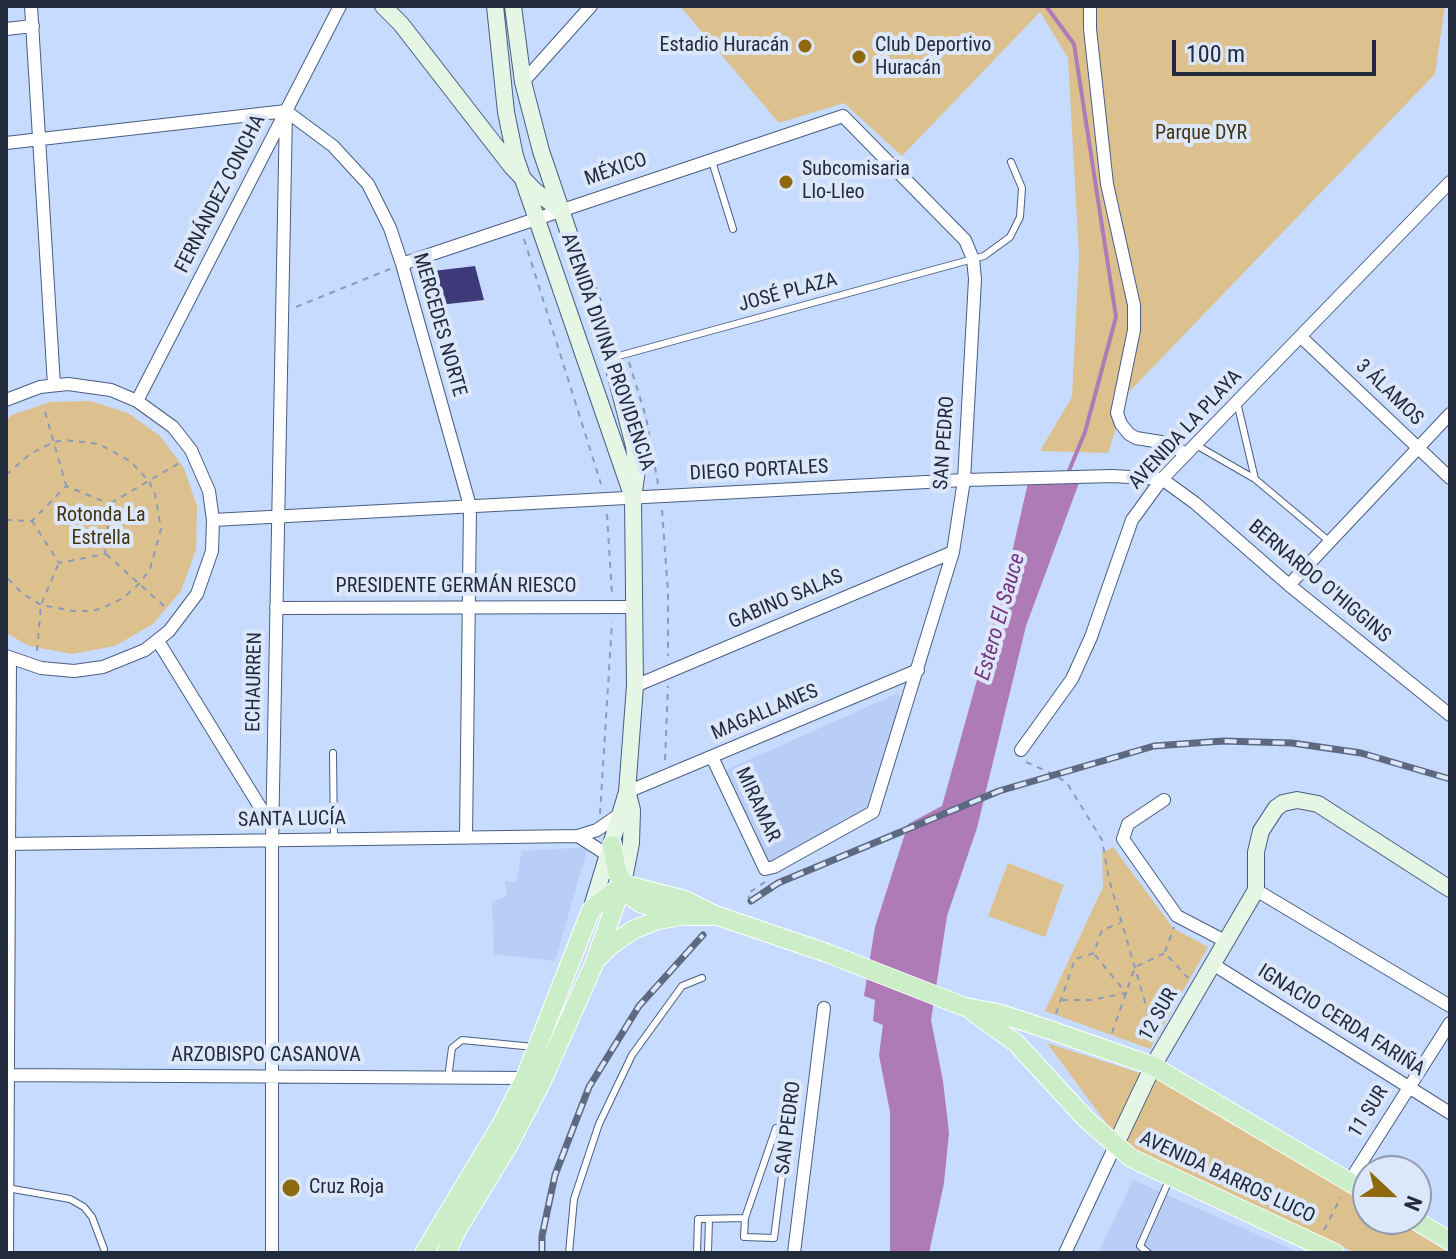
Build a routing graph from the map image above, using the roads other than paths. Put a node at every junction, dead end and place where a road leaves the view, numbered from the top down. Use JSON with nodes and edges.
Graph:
{"nodes":[{"id":1,"x":31,"y":6,"type":"edge"},
{"id":2,"x":340,"y":6,"type":"edge"},
{"id":3,"x":383,"y":6,"type":"edge"},
{"id":4,"x":495,"y":6,"type":"edge"},
{"id":5,"x":513,"y":6,"type":"edge"},
{"id":6,"x":591,"y":6,"type":"edge"},
{"id":7,"x":1090,"y":6,"type":"edge"},
{"id":8,"x":33,"y":26,"type":"junction"},
{"id":9,"x":6,"y":29,"type":"edge"},
{"id":10,"x":523,"y":82,"type":"junction"},
{"id":11,"x":286,"y":111,"type":"junction"},
{"id":12,"x":39,"y":138,"type":"junction"},
{"id":13,"x":6,"y":143,"type":"edge"},
{"id":14,"x":711,"y":158,"type":"junction"},
{"id":15,"x":1011,"y":162,"type":"dead end"},
{"id":16,"x":522,"y":178,"type":"junction"},
{"id":17,"x":1450,"y":182,"type":"edge"},
{"id":18,"x":561,"y":211,"type":"junction"},
{"id":19,"x":539,"y":219,"type":"junction"},
{"id":20,"x":733,"y":229,"type":"dead end"},
{"id":21,"x":973,"y":259,"type":"junction"},
{"id":22,"x":402,"y":264,"type":"junction"},
{"id":23,"x":1301,"y":337,"type":"junction"},
{"id":24,"x":611,"y":357,"type":"junction"},
{"id":25,"x":54,"y":385,"type":"junction"},
{"id":26,"x":6,"y":400,"type":"edge"},
{"id":27,"x":137,"y":401,"type":"junction"},
{"id":28,"x":1237,"y":402,"type":"junction"},
{"id":29,"x":1450,"y":414,"type":"edge"},
{"id":30,"x":1418,"y":448,"type":"junction"},
{"id":31,"x":1191,"y":449,"type":"junction"},
{"id":32,"x":1450,"y":478,"type":"edge"},
{"id":33,"x":1162,"y":479,"type":"junction"},
{"id":34,"x":1255,"y":479,"type":"junction"},
{"id":35,"x":964,"y":480,"type":"junction"},
{"id":36,"x":633,"y":498,"type":"junction"},
{"id":37,"x":470,"y":506,"type":"junction"},
{"id":38,"x":278,"y":516,"type":"junction"},
{"id":39,"x":213,"y":520,"type":"junction"},
{"id":40,"x":1330,"y":542,"type":"junction"},
{"id":41,"x":953,"y":552,"type":"junction"},
{"id":42,"x":1289,"y":585,"type":"junction"},
{"id":43,"x":470,"y":606,"type":"junction"},
{"id":44,"x":636,"y":607,"type":"junction"},
{"id":45,"x":276,"y":608,"type":"junction"},
{"id":46,"x":158,"y":641,"type":"junction"},
{"id":47,"x":7,"y":659,"type":"edge"},
{"id":48,"x":918,"y":670,"type":"junction"},
{"id":49,"x":635,"y":686,"type":"junction"},
{"id":50,"x":1450,"y":715,"type":"edge"},
{"id":51,"x":1021,"y":750,"type":"road end"},
{"id":52,"x":333,"y":753,"type":"dead end"},
{"id":53,"x":712,"y":757,"type":"junction"},
{"id":54,"x":627,"y":792,"type":"junction"},
{"id":55,"x":1164,"y":800,"type":"dead end"},
{"id":56,"x":613,"y":819,"type":"junction"},
{"id":57,"x":272,"y":834,"type":"junction"},
{"id":58,"x":578,"y":836,"type":"junction"},
{"id":59,"x":466,"y":838,"type":"junction"},
{"id":60,"x":334,"y":840,"type":"junction"},
{"id":61,"x":8,"y":844,"type":"edge"},
{"id":62,"x":610,"y":851,"type":"junction"},
{"id":63,"x":770,"y":868,"type":"joint"},
{"id":64,"x":623,"y":884,"type":"junction"},
{"id":65,"x":1450,"y":889,"type":"edge"},
{"id":66,"x":1256,"y":890,"type":"junction"},
{"id":67,"x":591,"y":910,"type":"junction"},
{"id":68,"x":715,"y":915,"type":"junction"},
{"id":69,"x":685,"y":916,"type":"junction"},
{"id":70,"x":1225,"y":941,"type":"junction"},
{"id":71,"x":1211,"y":963,"type":"junction"},
{"id":72,"x":594,"y":964,"type":"junction"},
{"id":73,"x":702,"y":978,"type":"dead end"},
{"id":74,"x":1450,"y":1006,"type":"edge"},
{"id":75,"x":965,"y":1007,"type":"junction"},
{"id":76,"x":824,"y":1008,"type":"dead end"},
{"id":77,"x":1450,"y":1023,"type":"edge"},
{"id":78,"x":538,"y":1047,"type":"junction"},
{"id":79,"x":1156,"y":1060,"type":"junction"},
{"id":80,"x":7,"y":1075,"type":"edge"},
{"id":81,"x":272,"y":1076,"type":"junction"},
{"id":82,"x":448,"y":1078,"type":"junction"},
{"id":83,"x":525,"y":1078,"type":"junction"},
{"id":84,"x":1408,"y":1087,"type":"junction"},
{"id":85,"x":1450,"y":1113,"type":"edge"},
{"id":86,"x":1115,"y":1146,"type":"junction"},
{"id":87,"x":1171,"y":1177,"type":"junction"},
{"id":88,"x":1349,"y":1182,"type":"junction"},
{"id":89,"x":1352,"y":1184,"type":"edge"},
{"id":90,"x":7,"y":1188,"type":"edge"},
{"id":91,"x":745,"y":1218,"type":"junction"},
{"id":92,"x":709,"y":1219,"type":"junction"},
{"id":93,"x":1432,"y":1230,"type":"edge"},
{"id":94,"x":1450,"y":1241,"type":"edge"},
{"id":95,"x":1140,"y":1246,"type":"junction"},
{"id":96,"x":1310,"y":1246,"type":"edge"},
{"id":97,"x":104,"y":1249,"type":"dead end"},
{"id":98,"x":7,"y":1253,"type":"edge"},
{"id":99,"x":272,"y":1253,"type":"edge"},
{"id":100,"x":424,"y":1253,"type":"edge"},
{"id":101,"x":446,"y":1253,"type":"edge"},
{"id":102,"x":569,"y":1253,"type":"edge"},
{"id":103,"x":697,"y":1253,"type":"edge"},
{"id":104,"x":708,"y":1253,"type":"edge"},
{"id":105,"x":794,"y":1253,"type":"edge"},
{"id":106,"x":1065,"y":1253,"type":"edge"},
{"id":107,"x":1134,"y":1253,"type":"edge"},
{"id":108,"x":1148,"y":1253,"type":"edge"},
{"id":109,"x":1335,"y":1253,"type":"edge"}],
"edges":[{"from":1,"to":8,"type":"street"},
{"from":2,"to":11,"type":"street","name":"FERNÁNDEZ CONCHA"},
{"from":3,"to":16,"type":"street"},
{"from":4,"to":16,"type":"street"},
{"from":5,"to":10,"type":"street","name":"AVENIDA DIVINA PROVIDENCIA"},
{"from":6,"to":10,"type":"street"},
{"from":7,"to":31,"type":"street"},
{"from":8,"to":9,"type":"street"},
{"from":8,"to":12,"type":"street"},
{"from":10,"to":18,"type":"street","name":"AVENIDA DIVINA PROVIDENCIA"},
{"from":11,"to":12,"type":"street"},
{"from":11,"to":22,"type":"street","name":"MERCEDES NORTE"},
{"from":11,"to":27,"type":"street","name":"FERNÁNDEZ CONCHA"},
{"from":11,"to":38,"type":"street","name":"ECHAURREN"},
{"from":12,"to":13,"type":"street"},
{"from":12,"to":25,"type":"street"},
{"from":14,"to":18,"type":"street","name":"MÉXICO"},
{"from":14,"to":20,"type":"lane"},
{"from":14,"to":21,"type":"street","name":"MÉXICO"},
{"from":15,"to":21,"type":"lane","name":"JOSÉ PLAZA"},
{"from":16,"to":18,"type":"street"},
{"from":16,"to":19,"type":"street","name":"AVENIDA DIVINA PROVIDENCIA"},
{"from":17,"to":23,"type":"street","name":"AVENIDA LA PLAYA"},
{"from":18,"to":19,"type":"street","name":"MÉXICO"},
{"from":18,"to":24,"type":"street","name":"AVENIDA DIVINA PROVIDENCIA"},
{"from":19,"to":22,"type":"street","name":"MÉXICO"},
{"from":19,"to":36,"type":"street","name":"AVENIDA DIVINA PROVIDENCIA"},
{"from":21,"to":24,"type":"lane","name":"JOSÉ PLAZA"},
{"from":21,"to":35,"type":"street","name":"SAN PEDRO"},
{"from":22,"to":37,"type":"street","name":"MERCEDES NORTE"},
{"from":23,"to":28,"type":"street","name":"AVENIDA LA PLAYA"},
{"from":23,"to":30,"type":"street","name":"3 ÁLAMOS"},
{"from":24,"to":36,"type":"street","name":"AVENIDA DIVINA PROVIDENCIA"},
{"from":25,"to":26,"type":"street"},
{"from":25,"to":27,"type":"street"},
{"from":27,"to":39,"type":"street"},
{"from":28,"to":31,"type":"street","name":"AVENIDA LA PLAYA"},
{"from":28,"to":34,"type":"lane"},
{"from":29,"to":30,"type":"street"},
{"from":30,"to":32,"type":"street","name":"3 ÁLAMOS"},
{"from":30,"to":40,"type":"street"},
{"from":31,"to":33,"type":"street","name":"AVENIDA LA PLAYA"},
{"from":31,"to":34,"type":"lane"},
{"from":33,"to":35,"type":"street","name":"DIEGO PORTALES"},
{"from":33,"to":42,"type":"street","name":"BERNARDO O'HIGGINS"},
{"from":33,"to":51,"type":"street","name":"AVENIDA LA PLAYA"},
{"from":34,"to":40,"type":"lane"},
{"from":35,"to":36,"type":"street","name":"DIEGO PORTALES"},
{"from":35,"to":41,"type":"street","name":"SAN PEDRO"},
{"from":36,"to":37,"type":"street","name":"DIEGO PORTALES"},
{"from":36,"to":44,"type":"street","name":"AVENIDA DIVINA PROVIDENCIA"},
{"from":37,"to":38,"type":"street","name":"DIEGO PORTALES"},
{"from":37,"to":43,"type":"street","name":"MERCEDES NORTE"},
{"from":38,"to":39,"type":"street","name":"DIEGO PORTALES"},
{"from":38,"to":45,"type":"street","name":"ECHAURREN"},
{"from":39,"to":46,"type":"street"},
{"from":40,"to":42,"type":"street"},
{"from":41,"to":48,"type":"street","name":"SAN PEDRO"},
{"from":41,"to":49,"type":"street","name":"GABINO SALAS"},
{"from":42,"to":50,"type":"street","name":"BERNARDO O'HIGGINS"},
{"from":43,"to":44,"type":"street","name":"PRESIDENTE GERMÁN RIESCO"},
{"from":43,"to":45,"type":"street","name":"PRESIDENTE GERMÁN RIESCO"},
{"from":43,"to":59,"type":"street","name":"MERCEDES NORTE"},
{"from":44,"to":49,"type":"street","name":"AVENIDA DIVINA PROVIDENCIA"},
{"from":45,"to":57,"type":"street","name":"ECHAURREN"},
{"from":46,"to":47,"type":"street"},
{"from":46,"to":57,"type":"street"},
{"from":47,"to":61,"type":"street"},
{"from":48,"to":53,"type":"street","name":"MAGALLANES"},
{"from":48,"to":63,"type":"street","name":"SAN PEDRO"},
{"from":49,"to":54,"type":"street","name":"AVENIDA DIVINA PROVIDENCIA"},
{"from":52,"to":60,"type":"lane"},
{"from":53,"to":54,"type":"street","name":"MAGALLANES"},
{"from":53,"to":63,"type":"street","name":"MIRAMAR"},
{"from":54,"to":56,"type":"street","name":"AVENIDA DIVINA PROVIDENCIA"},
{"from":54,"to":64,"type":"street","name":"AVENIDA DIVINA PROVIDENCIA"},
{"from":55,"to":70,"type":"street"},
{"from":56,"to":58,"type":"street","name":"SANTA LUCÍA"},
{"from":56,"to":62,"type":"street","name":"AVENIDA DIVINA PROVIDENCIA"},
{"from":57,"to":60,"type":"street","name":"SANTA LUCÍA"},
{"from":57,"to":61,"type":"street","name":"SANTA LUCÍA"},
{"from":57,"to":81,"type":"street","name":"ECHAURREN"},
{"from":58,"to":59,"type":"street","name":"SANTA LUCÍA"},
{"from":58,"to":62,"type":"street"},
{"from":59,"to":60,"type":"street","name":"SANTA LUCÍA"},
{"from":61,"to":80,"type":"street"},
{"from":62,"to":64,"type":"main road"},
{"from":62,"to":67,"type":"street","name":"AVENIDA DIVINA PROVIDENCIA"},
{"from":64,"to":67,"type":"main road"},
{"from":64,"to":68,"type":"main road","name":"AVENIDA BARROS LUCO"},
{"from":64,"to":69,"type":"main road","name":"AVENIDA BARROS LUCO"},
{"from":64,"to":72,"type":"main road","name":"AVENIDA DIVINA PROVIDENCIA"},
{"from":65,"to":66,"type":"street"},
{"from":66,"to":70,"type":"street","name":"12 SUR"},
{"from":66,"to":74,"type":"street"},
{"from":67,"to":78,"type":"main road","name":"AVENIDA DIVINA PROVIDENCIA"},
{"from":68,"to":69,"type":"main road","name":"AVENIDA BARROS LUCO"},
{"from":68,"to":75,"type":"main road","name":"AVENIDA BARROS LUCO"},
{"from":69,"to":72,"type":"main road"},
{"from":70,"to":71,"type":"street","name":"12 SUR"},
{"from":71,"to":79,"type":"street","name":"12 SUR"},
{"from":71,"to":84,"type":"street","name":"IGNACIO CERDA FARIÑA"},
{"from":72,"to":101,"type":"main road","name":"AVENIDA DIVINA PROVIDENCIA"},
{"from":73,"to":102,"type":"lane"},
{"from":75,"to":79,"type":"main road","name":"AVENIDA BARROS LUCO"},
{"from":75,"to":86,"type":"main road","name":"AVENIDA BARROS LUCO"},
{"from":76,"to":105,"type":"street","name":"SAN PEDRO"},
{"from":77,"to":84,"type":"street","name":"11 SUR"},
{"from":78,"to":82,"type":"lane"},
{"from":78,"to":83,"type":"main road","name":"AVENIDA DIVINA PROVIDENCIA"},
{"from":79,"to":86,"type":"street","name":"12 SUR"},
{"from":79,"to":88,"type":"main road","name":"AVENIDA BARROS LUCO"},
{"from":80,"to":81,"type":"street","name":"ARZOBISPO CASANOVA"},
{"from":80,"to":90,"type":"street"},
{"from":81,"to":82,"type":"street","name":"ARZOBISPO CASANOVA"},
{"from":81,"to":99,"type":"street","name":"ECHAURREN"},
{"from":82,"to":83,"type":"street","name":"ARZOBISPO CASANOVA"},
{"from":83,"to":100,"type":"main road","name":"AVENIDA DIVINA PROVIDENCIA"},
{"from":84,"to":85,"type":"street","name":"IGNACIO CERDA FARIÑA"},
{"from":84,"to":88,"type":"street","name":"11 SUR"},
{"from":86,"to":87,"type":"main road","name":"AVENIDA BARROS LUCO"},
{"from":86,"to":106,"type":"street","name":"12 SUR"},
{"from":87,"to":95,"type":"lane"},
{"from":87,"to":96,"type":"main road","name":"AVENIDA BARROS LUCO"},
{"from":88,"to":89,"type":"main road","name":"AVENIDA BARROS LUCO"},
{"from":90,"to":97,"type":"lane"},
{"from":90,"to":98,"type":"street"},
{"from":91,"to":91,"type":"lane"},
{"from":91,"to":92,"type":"lane"},
{"from":92,"to":103,"type":"lane"},
{"from":92,"to":104,"type":"lane"},
{"from":93,"to":94,"type":"main road"},
{"from":95,"to":107,"type":"lane"},
{"from":95,"to":108,"type":"lane"},
{"from":96,"to":109,"type":"main road","name":"AVENIDA BARROS LUCO"}]}
